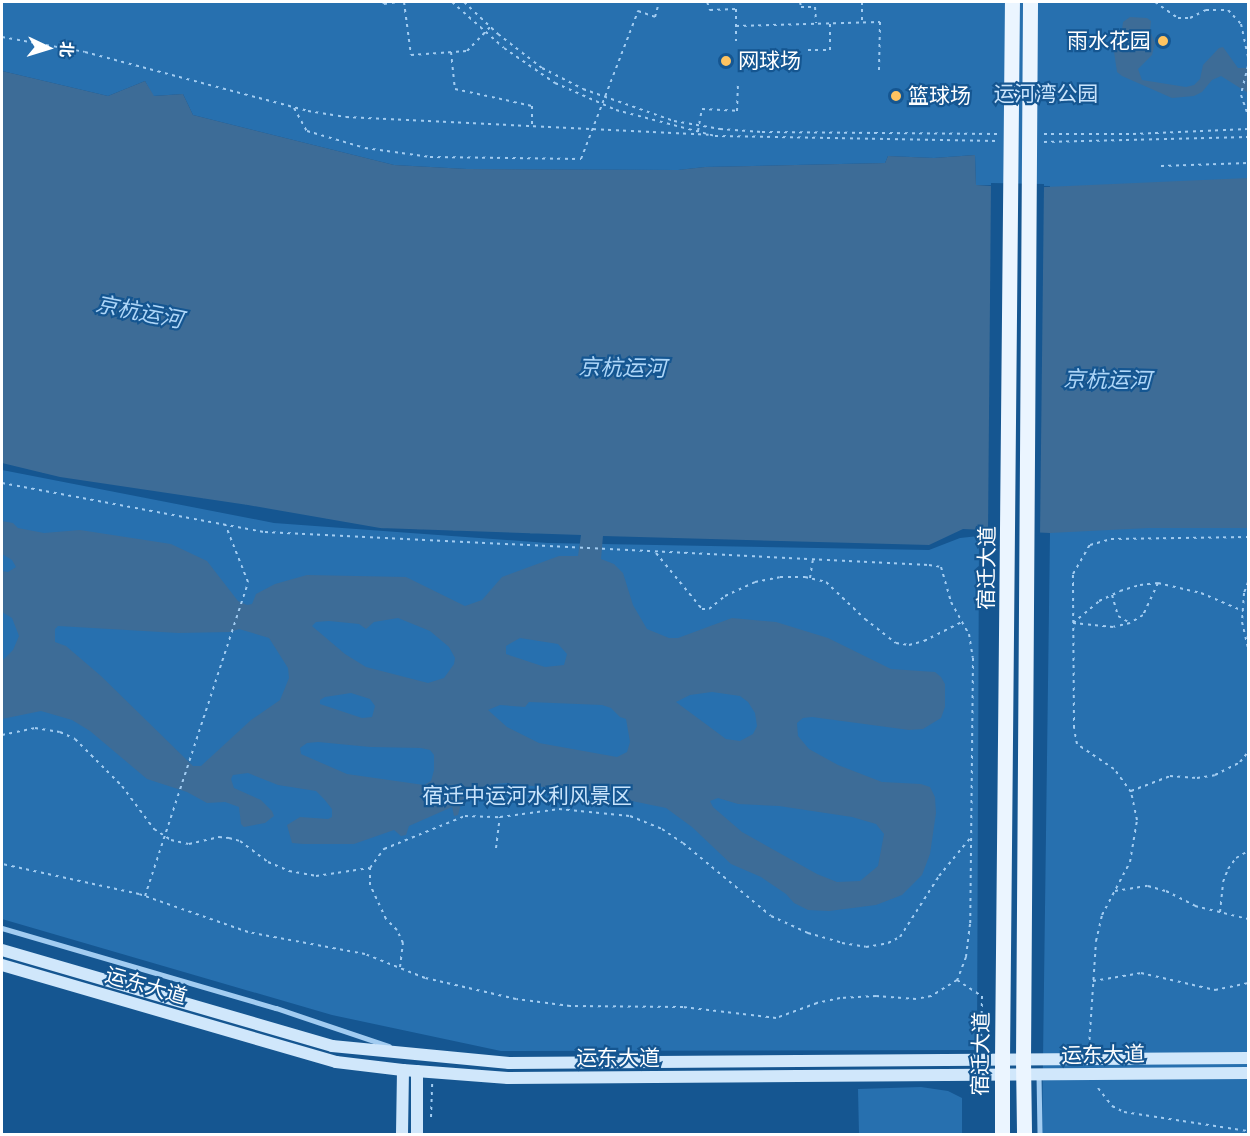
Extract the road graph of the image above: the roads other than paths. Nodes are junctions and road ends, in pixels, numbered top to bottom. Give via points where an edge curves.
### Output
1 (1012, 2) edge
2 (1030, 2) edge
3 (2, 928) edge
4 (2, 950) edge
5 (2, 965) edge
6 (408, 1053) junction
7 (1248, 1058) edge
8 (1002, 1066) junction
9 (403, 1070) junction
10 (1029, 1070) junction
11 (417, 1071) junction
12 (1248, 1073) edge
13 (402, 1134) edge
14 (417, 1134) edge
15 (1002, 1134) edge
16 (1024, 1134) edge
17 (1040, 1134) edge

1 - 8 main road, 宿迁大道, bridge
2 - 10 main road, 宿迁大道, bridge
3 - 6 lane via 276,1008
4 - 6 main road, 运东大道 via 332,1046
5 - 9 main road, 运东大道 via 336,1062
6 - 8 main road, 运东大道 via 509,1064 980,1059
7 - 10 main road, 运东大道 via 1088,1059
8 - 10 main road, 运东大道
8 - 11 main road, 运东大道 via 508,1078
8 - 15 main road, 宿迁大道
9 - 11 main road, 运东大道
9 - 13 main road
10 - 12 main road, 运东大道 via 1087,1075
10 - 16 main road, 宿迁大道
10 - 17 lane
11 - 14 main road

